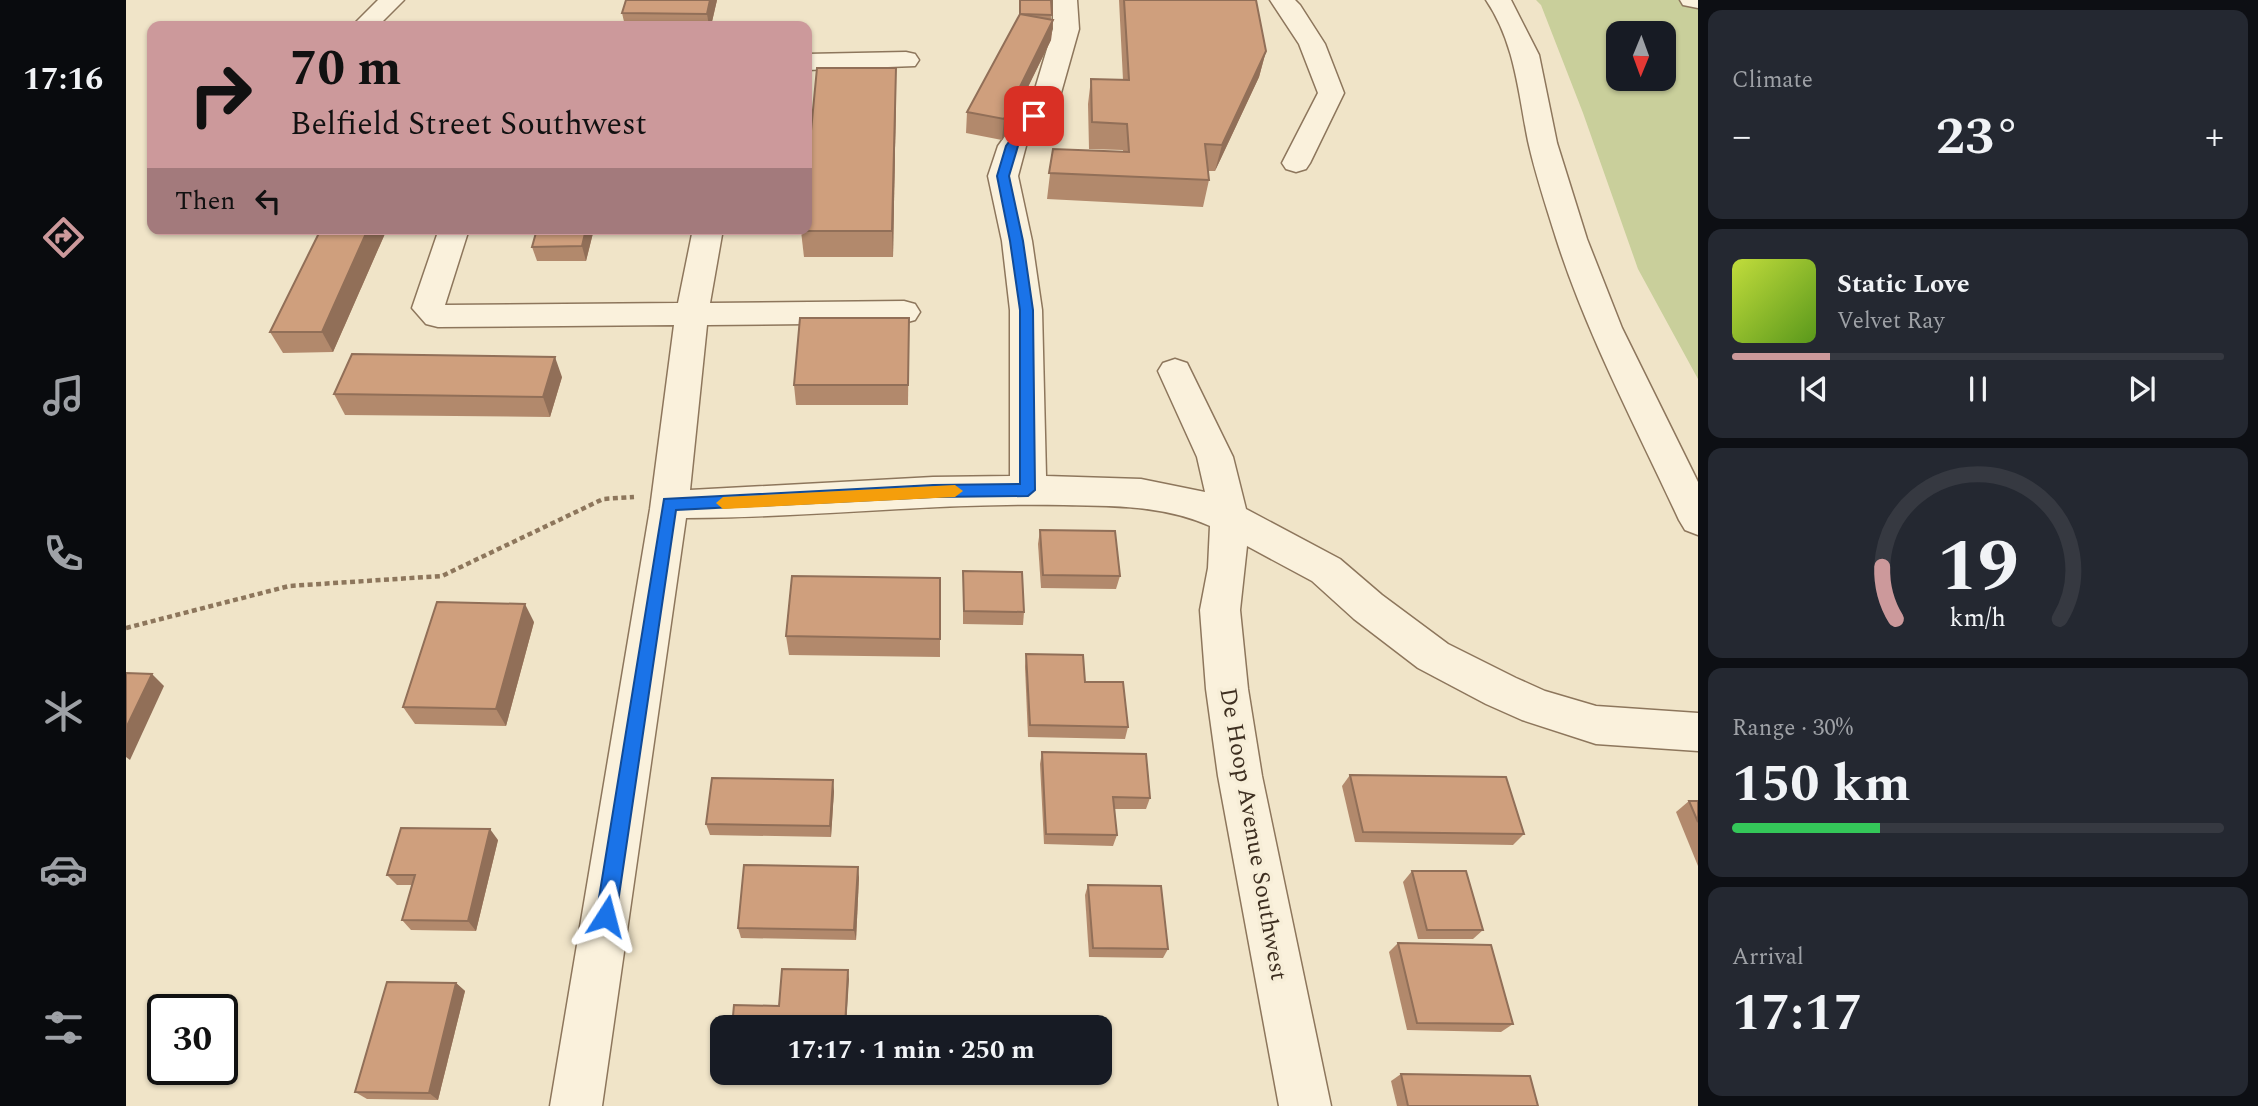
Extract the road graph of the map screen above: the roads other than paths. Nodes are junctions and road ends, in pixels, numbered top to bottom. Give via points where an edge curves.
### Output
1 (392, 0) edge
2 (1065, 0) edge
3 (1282, 0) edge
4 (1498, 0) edge
5 (1692, 0) edge
6 (1698, 1) edge
7 (369, 21) edge
8 (906, 60) dead end
9 (812, 62) edge
10 (1296, 163) dead end
11 (452, 235) edge
12 (707, 235) edge
13 (904, 312) dead end
14 (692, 314) junction
15 (1175, 371) dead end
16 (1028, 490) junction
17 (656, 500) junction
18 (1229, 518) junction
19 (1698, 520) edge
20 (1698, 732) edge
21 (576, 1106) edge
22 (1305, 1106) edge

1 - 7 street
2 - 16 street via 1066,29 1045,100 1012,146 1003,176 1026,310
3 - 10 street via 1318,52 1331,93
4 - 19 street via 1526,55 1543,143 1606,328
5 - 6 street
8 - 9 street
11 - 14 street via 428,308 438,316
12 - 14 street
13 - 14 street
14 - 17 street
15 - 18 street, De Hoop Avenue Southwest via 1215,457
16 - 17 street via 718,504
16 - 18 street via 1141,493 1194,503
17 - 21 street
18 - 20 street via 1326,570 1433,656 1501,691 1596,724
18 - 22 street, De Hoop Avenue Southwest via 1220,610 1227,689

